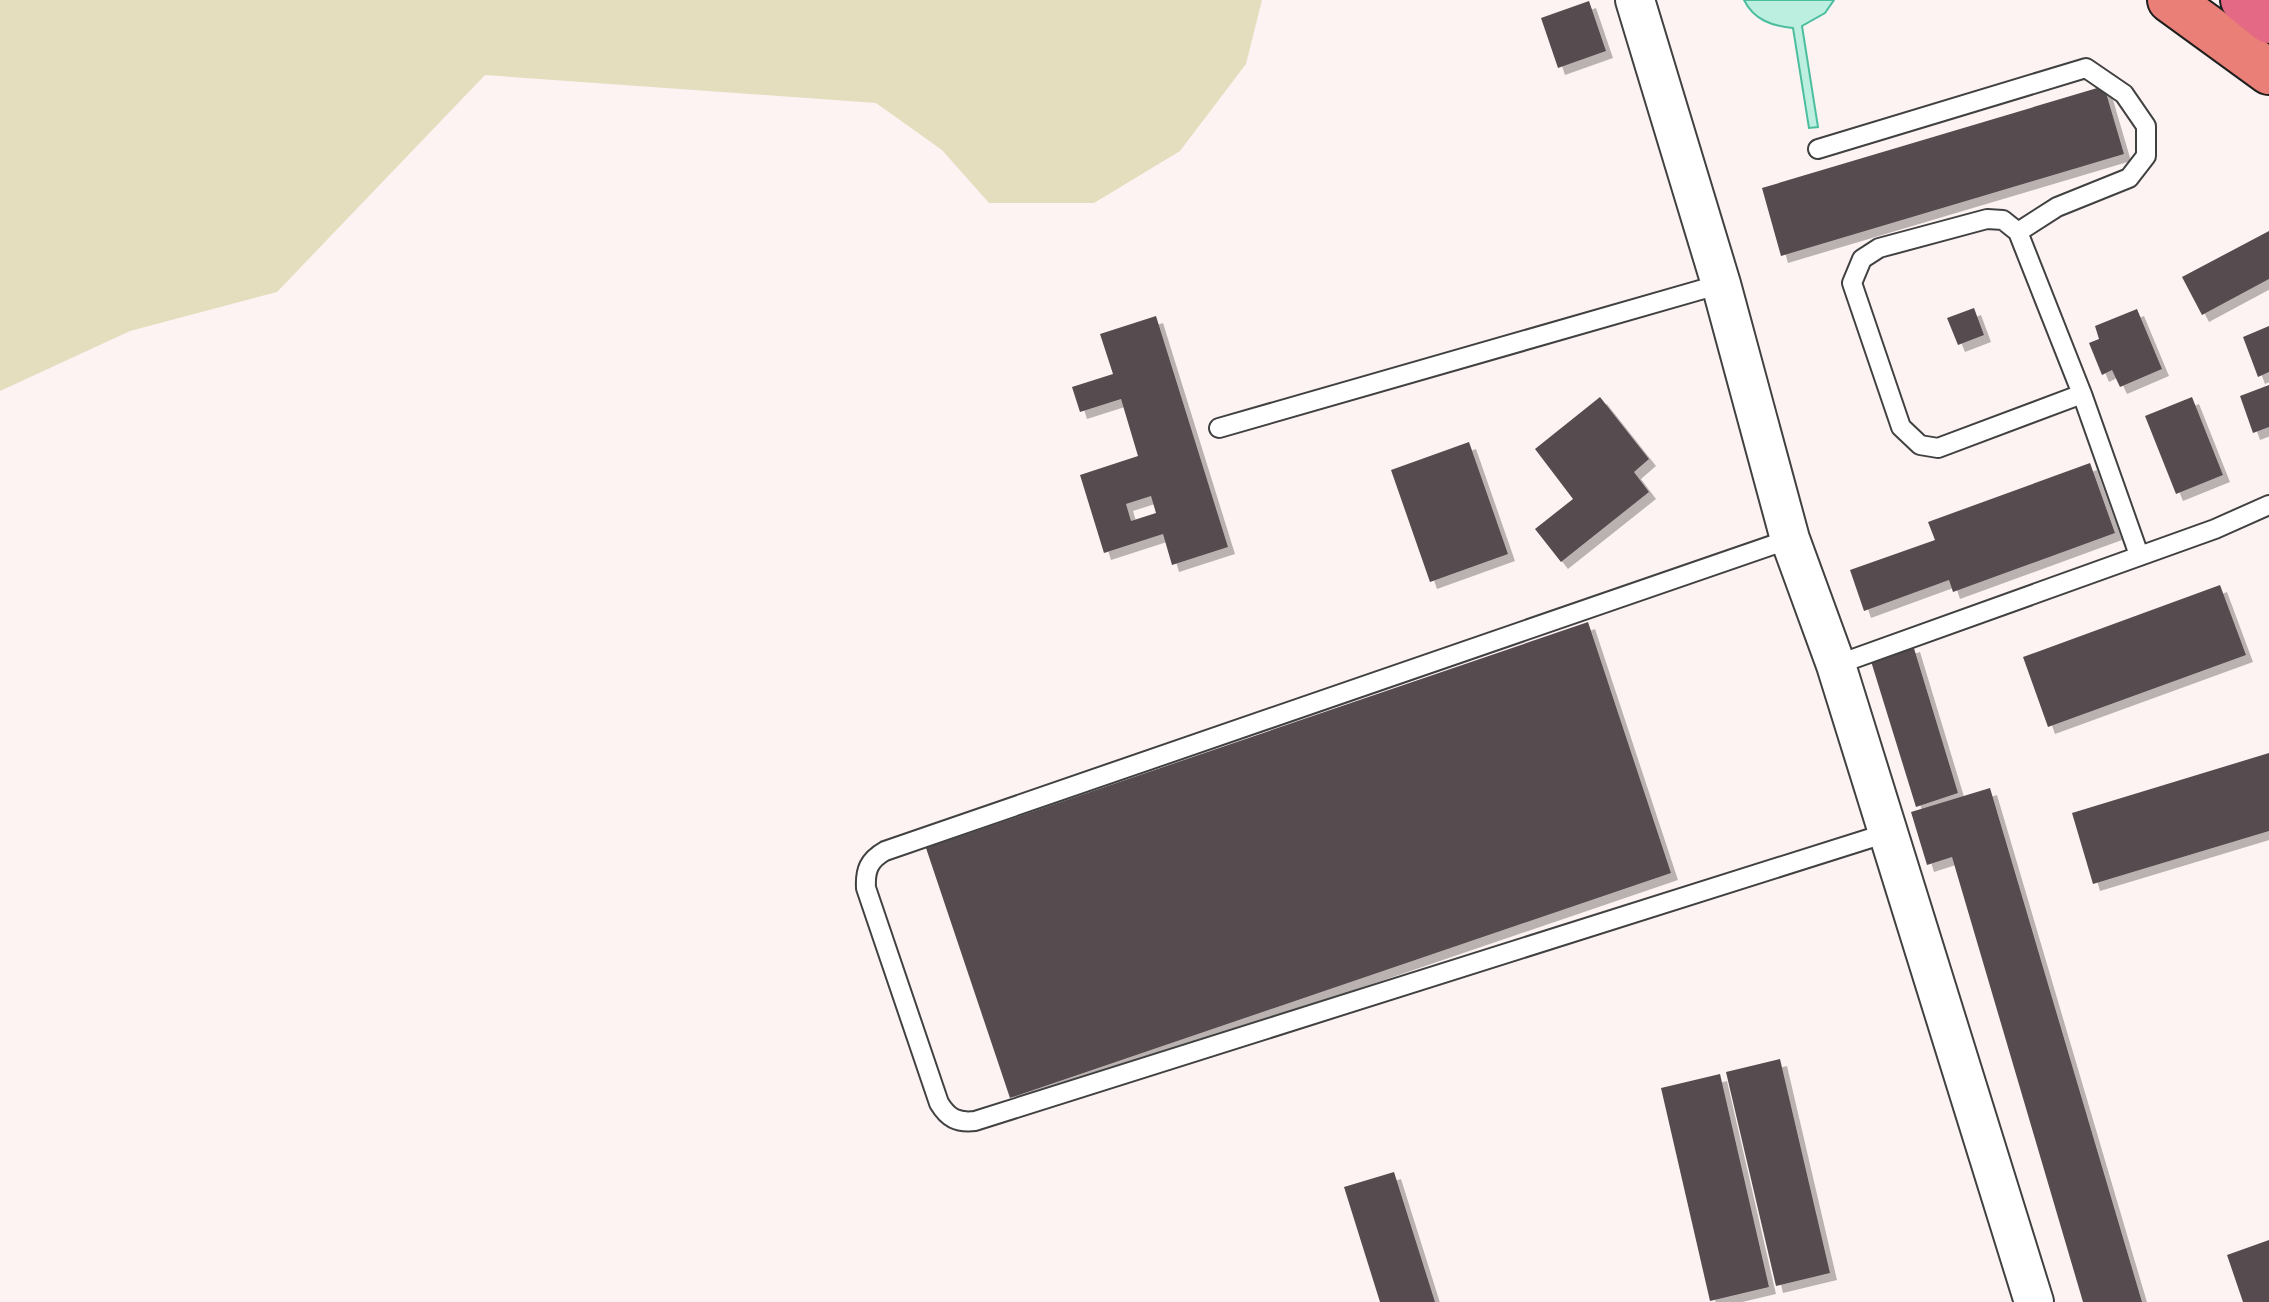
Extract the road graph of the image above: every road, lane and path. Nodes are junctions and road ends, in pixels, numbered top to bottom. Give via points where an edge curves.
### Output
1 (1635, 0) edge
2 (2170, 0) edge
3 (2243, 0) edge
4 (2269, 21) edge
5 (2269, 72) edge
6 (1818, 149) dead end
7 (2018, 232) junction
8 (1721, 284) junction
9 (2082, 394) junction
10 (1219, 428) dead end
11 (2269, 505) edge
12 (1790, 539) junction
13 (2139, 555) junction
14 (1836, 665) junction
15 (1887, 833) junction
16 (2034, 1302) edge

1 - 8 street
2 - 5 main road
3 - 4 highway
6 - 7 lane via 2086,68 2124,94 2146,126 2146,156 2129,178 2057,207
7 - 9 lane
7 - 9 lane via 2003,220 1987,219 1879,248 1862,259 1852,283 1901,427 1920,445 1938,448
8 - 10 lane
8 - 12 street
9 - 13 lane
11 - 13 lane
12 - 14 street
12 - 15 lane via 885,851 868,866 866,888 939,1103 953,1119 964,1122
13 - 14 lane
14 - 15 street
15 - 16 street

